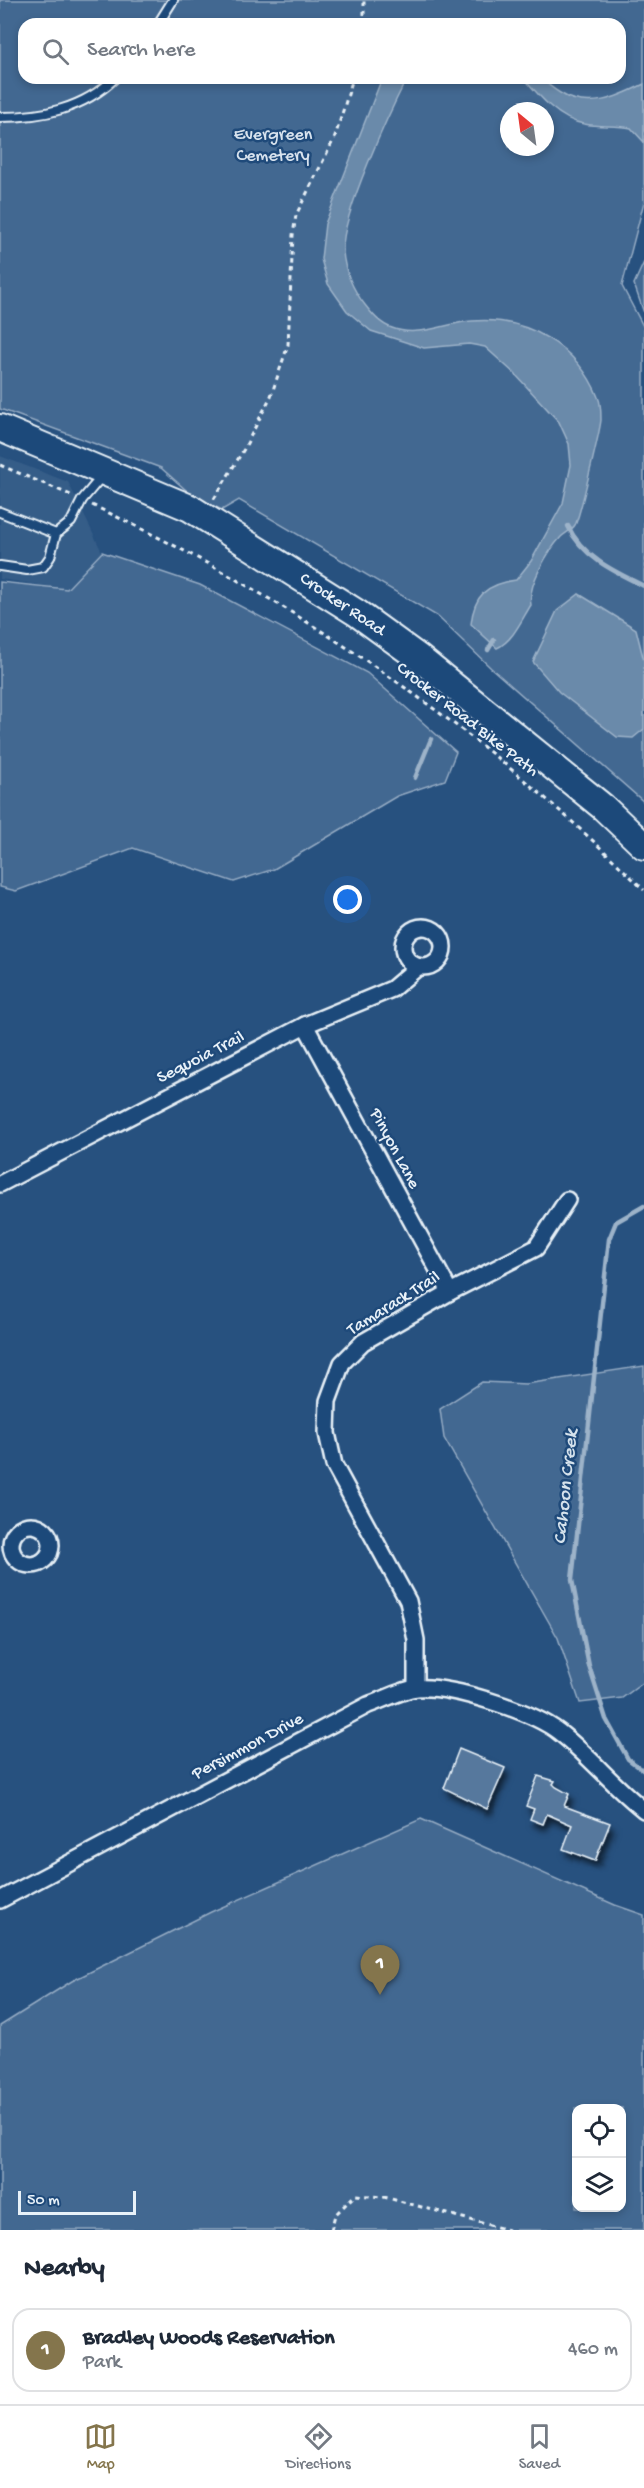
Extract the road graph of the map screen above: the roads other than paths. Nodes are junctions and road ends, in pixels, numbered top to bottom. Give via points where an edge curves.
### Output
1 (173, 0) edge
2 (162, 18) edge
3 (109, 84) edge
4 (0, 117) edge
5 (0, 428) edge
6 (105, 473) junction
7 (0, 512) edge
8 (56, 534) junction
9 (0, 566) edge
10 (644, 846) edge
11 (418, 967) dead end
12 (305, 1025) junction
13 (0, 1184) edge
14 (567, 1200) dead end
15 (450, 1292) junction
16 (416, 1688) junction
17 (644, 1810) edge
18 (0, 1900) edge

1 - 2 lane
3 - 4 lane via 99,94 65,110 32,117
5 - 6 main road, Crocker Road
6 - 8 lane via 82,500 71,522
6 - 10 main road, Crocker Road via 190,508 357,613 419,658 603,807
7 - 8 lane
8 - 9 lane via 43,567 27,570
11 - 12 street, Sequoia Trail via 392,989
12 - 13 street, Sequoia Trail
12 - 15 street, Pinyon Lane
14 - 15 street, Tamarack Trail via 536,1248
15 - 16 street, Tamarack Trail via 363,1342 342,1363 328,1401 327,1433 334,1465 408,1601 416,1640
16 - 17 street, Persimmon Drive via 463,1694 526,1714 558,1731
16 - 18 street, Persimmon Drive via 368,1705

